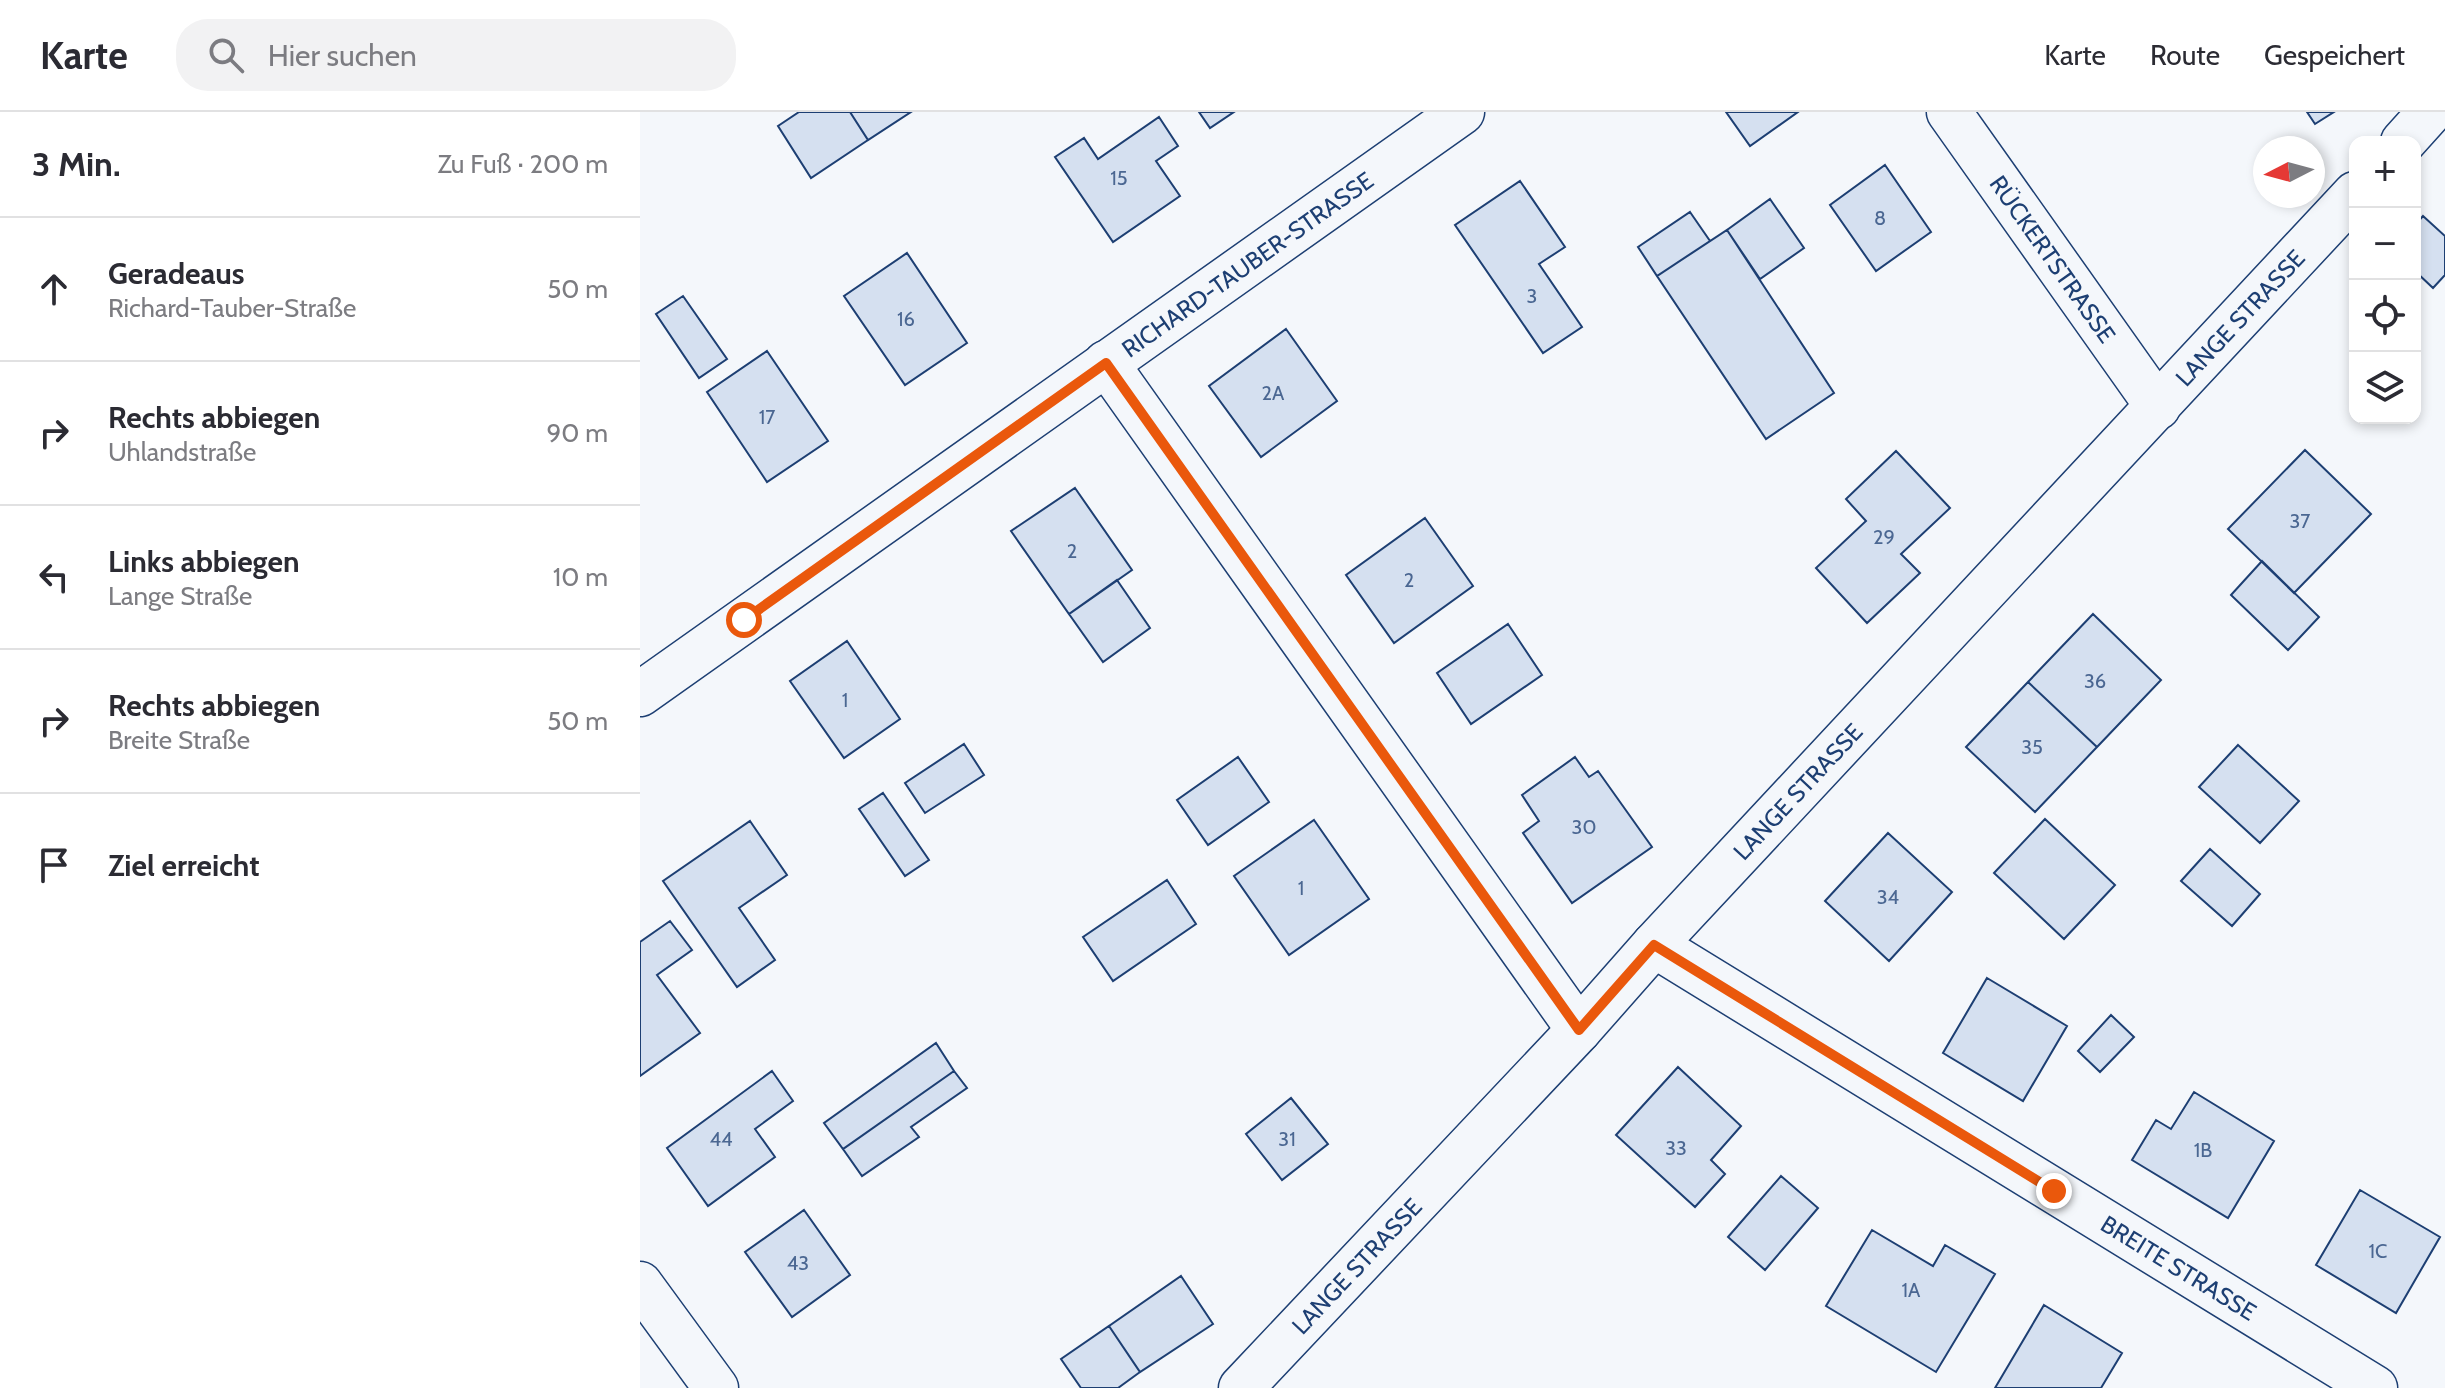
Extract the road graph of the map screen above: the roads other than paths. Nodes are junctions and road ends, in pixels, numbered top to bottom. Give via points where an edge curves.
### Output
1 (1462, 112) edge
2 (1949, 112) edge
3 (2430, 112) edge
4 (2408, 136) edge
5 (2349, 200) edge
6 (1106, 363) junction
7 (2158, 407) junction
8 (640, 694) edge
9 (1654, 945) junction
10 (1579, 1030) junction
11 (640, 1284) edge
12 (716, 1388) edge
13 (1241, 1388) edge
14 (2375, 1388) edge

1 - 6 street, RICHARD-TAUBER-STRASSE
2 - 7 street, RÜCKERTSTRASSE
3 - 4 street
5 - 7 street, LANGE STRASSE
6 - 8 street, RICHARD-TAUBER-STRASSE
6 - 10 street
7 - 9 street, LANGE STRASSE
9 - 10 street, LANGE STRASSE
9 - 14 street, BREITE STRASSE
10 - 13 street, LANGE STRASSE
11 - 12 street

